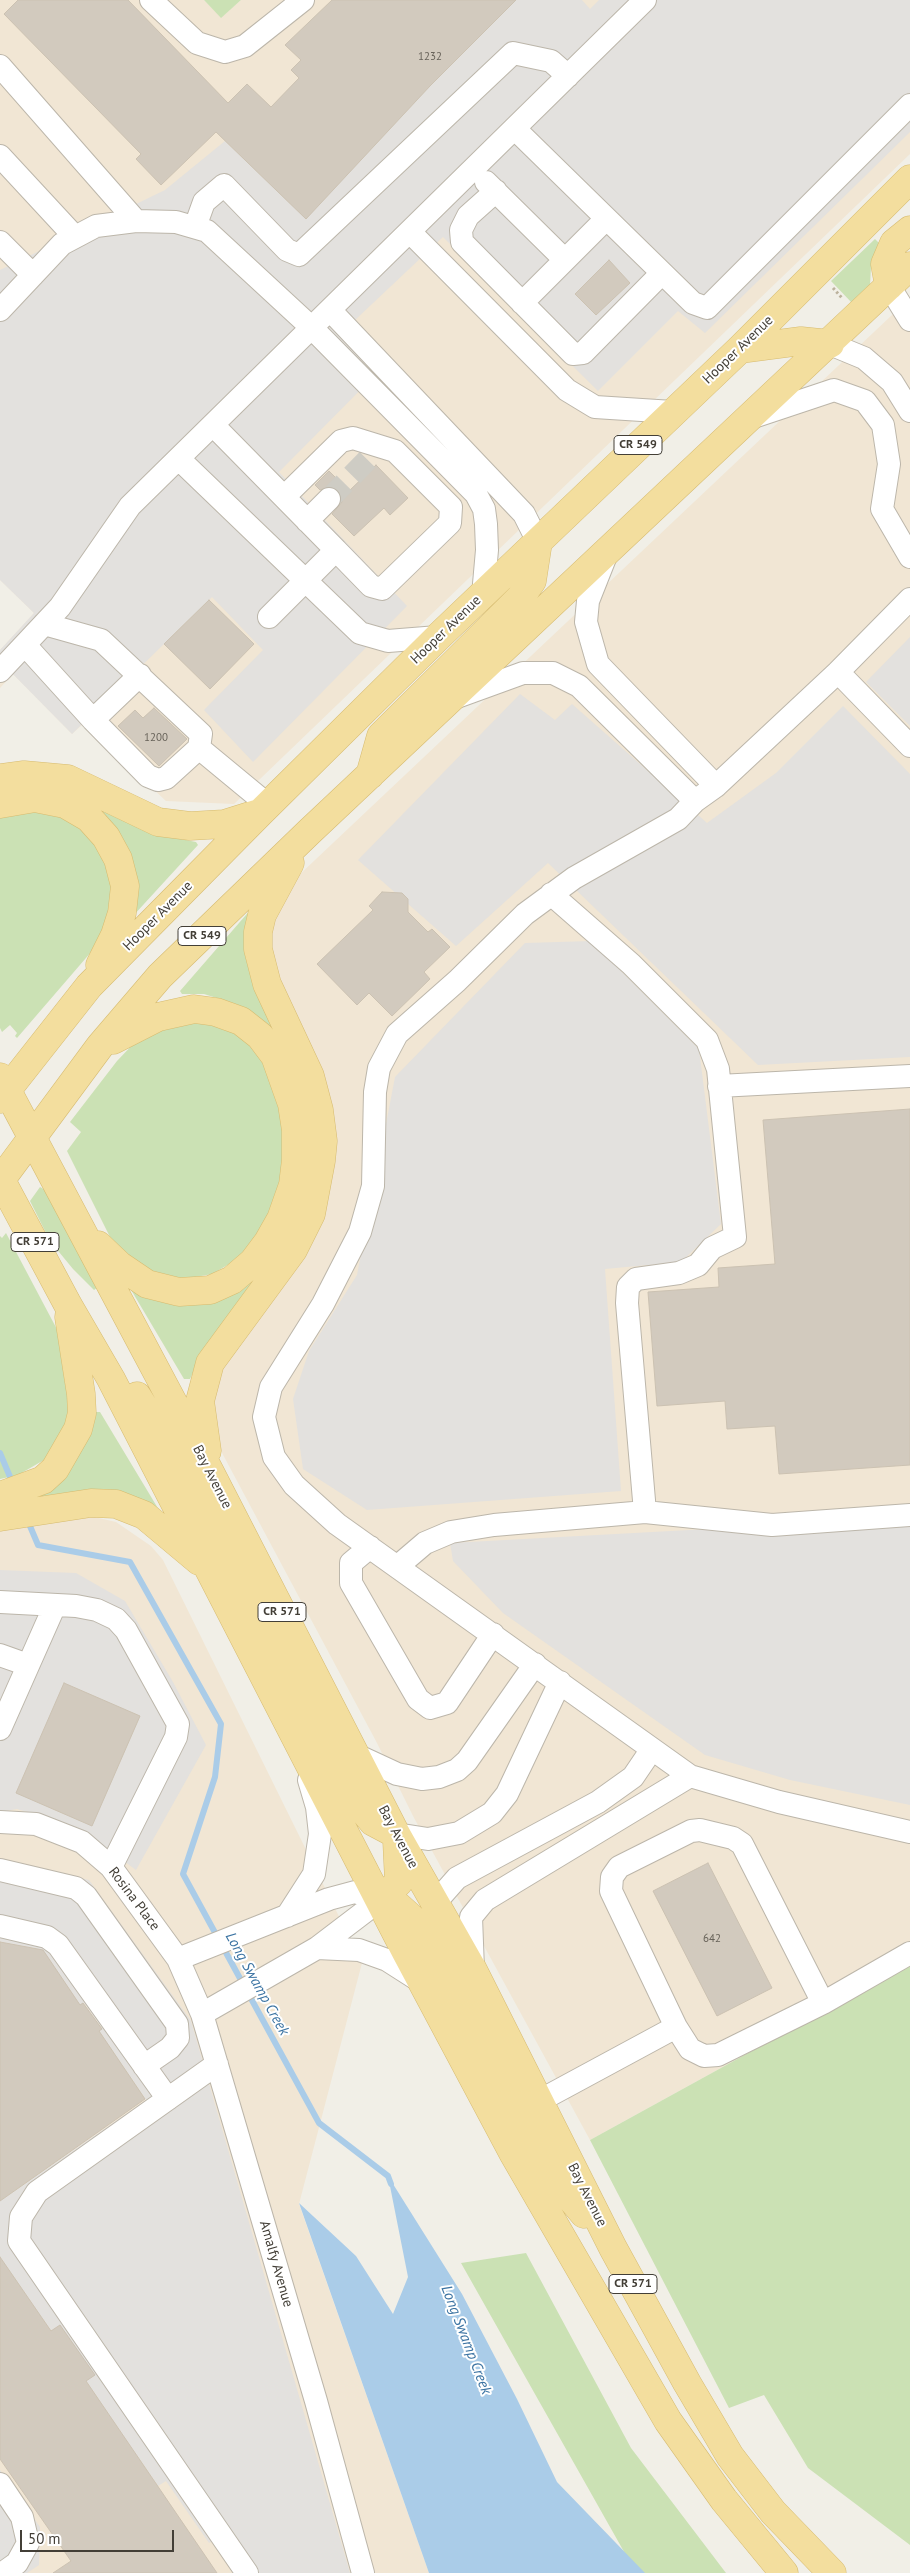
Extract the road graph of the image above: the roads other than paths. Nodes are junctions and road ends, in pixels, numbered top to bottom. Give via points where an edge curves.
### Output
1 (151, 0) edge
2 (303, 0) edge
3 (645, 0) edge
4 (0, 66) edge
5 (568, 76) junction
6 (910, 105) edge
7 (515, 128) junction
8 (0, 156) edge
9 (473, 169) junction
10 (910, 179) edge
11 (496, 191) junction
12 (606, 219) junction
13 (136, 221) junction
14 (195, 227) junction
15 (910, 230) edge
16 (410, 232) junction
17 (75, 237) junction
18 (0, 242) edge
19 (565, 260) junction
20 (910, 266) edge
21 (662, 273) junction
22 (33, 275) junction
23 (889, 286) junction
24 (522, 303) junction
25 (0, 310) edge
26 (330, 310) junction
27 (910, 320) edge
28 (312, 328) junction
29 (830, 344) junction
30 (740, 349) junction
31 (910, 411) edge
32 (673, 412) junction
33 (748, 418) junction
34 (213, 425) junction
35 (179, 459) junction
36 (284, 498) junction
37 (329, 499) tunnel mouth
38 (307, 521) junction
39 (538, 542) junction
40 (336, 550) junction
41 (608, 552) junction
42 (910, 557) edge
43 (305, 580) junction
44 (483, 595) junction
45 (910, 599) edge
46 (270, 616) dead end
47 (44, 624) junction
48 (438, 637) junction
49 (25, 645) junction
50 (0, 671) edge
51 (838, 672) junction
52 (140, 675) junction
53 (451, 699) junction
54 (93, 720) junction
55 (910, 746) edge
56 (199, 748) junction
57 (370, 775) junction
58 (0, 778) edge
59 (716, 786) junction
60 (695, 801) junction
61 (0, 804) edge
62 (264, 809) junction
63 (309, 832) junction
64 (551, 894) junction
65 (89, 986) junction
66 (100, 1046) junction
67 (910, 1076) edge
68 (719, 1086) junction
69 (2, 1089) edge
70 (31, 1138) junction
71 (0, 1180) edge
72 (82, 1230) junction
73 (68, 1306) junction
74 (209, 1470) junction
75 (11, 1501) edge
76 (645, 1512) junction
77 (910, 1515) edge
78 (370, 1547) junction
79 (398, 1566) junction
80 (207, 1567) junction
81 (0, 1602) edge
82 (55, 1604) junction
83 (493, 1634) junction
84 (0, 1655) edge
85 (536, 1664) junction
86 (28, 1665) junction
87 (560, 1682) junction
88 (0, 1729) edge
89 (299, 1745) junction
90 (652, 1749) junction
91 (356, 1755) junction
92 (690, 1776) junction
93 (0, 1822) edge
94 (910, 1832) edge
95 (396, 1834) junction
96 (111, 1866) junction
97 (0, 1870) edge
98 (380, 1900) junction
99 (426, 1914) junction
100 (287, 1916) junction
101 (0, 1926) edge
102 (317, 1948) junction
103 (406, 1952) junction
104 (910, 1953) edge
105 (178, 1959) junction
106 (473, 1970) junction
107 (423, 1983) junction
108 (823, 2003) junction
109 (202, 2014) junction
110 (676, 2027) junction
111 (217, 2064) junction
112 (144, 2066) junction
113 (168, 2099) junction
114 (539, 2101) junction
115 (613, 2248) junction
116 (0, 2484) edge
117 (3, 2573) edge
118 (247, 2573) edge
119 (363, 2573) edge
120 (784, 2573) edge
121 (832, 2573) edge

1 - 2 lane via 197,43 225,52 245,46
3 - 5 lane
4 - 13 lane
5 - 7 lane
5 - 14 lane via 551,61 513,53 299,255 287,250 224,185 204,202
6 - 21 lane via 707,308 693,303
7 - 9 lane
7 - 12 lane
8 - 17 lane
9 - 11 lane
9 - 16 lane
10 - 30 main road, Hooper Avenue / CR 549
11 - 19 lane
11 - 24 lane via 468,216 461,230 462,242
12 - 19 lane
12 - 21 lane
13 - 14 lane via 176,222
13 - 17 lane via 96,226
14 - 28 lane via 207,231
15 - 23 main road via 894,243 885,264
16 - 26 lane
16 - 32 lane via 566,390 595,407
17 - 22 lane via 62,244
18 - 22 lane
19 - 24 lane
20 - 23 main road, CR 549
21 - 24 lane via 583,353 572,354
22 - 25 lane
23 - 27 lane
23 - 29 main road, CR 549
26 - 28 lane
26 - 39 lane via 524,514
28 - 34 lane
28 - 44 lane via 476,494 484,509 486,524
29 - 30 main road via 801,341
29 - 31 lane via 864,358 892,382
29 - 33 main road, CR 549
30 - 32 main road, Hooper Avenue / CR 549
32 - 39 main road, Hooper Avenue / CR 549
33 - 41 main road, CR 549
33 - 42 lane via 834,390 865,401 883,425 889,464 882,509
34 - 35 lane
34 - 36 lane
35 - 43 lane
35 - 47 lane via 130,506 60,607
36 - 38 lane
36 - 40 lane via 341,441 353,438 395,451 451,507 450,523 382,589 371,586
37 - 38 lane
38 - 40 lane
39 - 44 main road, Hooper Avenue / CR 549
39 - 57 main road via 532,581 520,598 381,736
40 - 43 lane
41 - 53 main road, CR 549
41 - 59 lane via 588,601 586,622 598,664
43 - 46 lane
43 - 48 lane via 360,633 388,641
44 - 48 main road, Hooper Avenue / CR 549
45 - 51 lane
47 - 49 lane
47 - 52 lane via 101,640
48 - 62 main road, Hooper Avenue / CR 549
49 - 50 lane
49 - 54 lane
51 - 55 lane
51 - 59 lane
52 - 54 lane
52 - 56 lane via 201,734
53 - 57 main road, CR 549
53 - 60 lane via 523,673 553,673 579,686
54 - 56 lane via 148,776 158,780 166,778
56 - 62 lane
57 - 63 main road, CR 549
58 - 62 main road via 24,774 68,779 158,822 190,826 224,824
59 - 60 lane
60 - 64 lane via 678,819
61 - 65 main road via 35,798 65,804 89,818 106,836 118,859 125,886 122,913 115,935
62 - 65 main road, Hooper Avenue / CR 549
63 - 66 main road, CR 549 via 160,976
63 - 74 main road via 262,915 258,949 267,984 310,1076 319,1110 323,1141 321,1161 311,1214 293,1250 210,1362 200,1401
64 - 68 lane via 631,964 707,1040 718,1069
64 - 78 lane via 524,914 397,1034 379,1068 375,1092 373,1186 360,1232 323,1304 271,1387 264,1417 274,1458 294,1485
65 - 69 main road, Hooper Avenue / CR 549
66 - 70 main road, CR 549
66 - 72 main road via 158,1017 194,1009 216,1012 241,1021 260,1036 275,1056 292,1104 296,1160 293,1185 281,1220 268,1242 253,1262 232,1280 210,1290 179,1292 147,1284 119,1265
67 - 68 lane
68 - 76 lane via 735,1237 712,1248 698,1265 679,1273 636,1279 628,1287
69 - 70 main road, Bay Avenue / CR 571
70 - 71 main road, CR 549
70 - 72 main road, Bay Avenue / CR 571
71 - 73 main road, CR 571
72 - 74 main road, Bay Avenue / CR 571
73 - 75 main road via 81,1394 82,1413 78,1429 55,1469
73 - 80 main road, CR 571 via 111,1379
73 - 95 main road via 115,1362 168,1445 358,1804 373,1822
74 - 91 main road, Bay Avenue / CR 571
75 - 80 main road via 41,1511 91,1503 116,1504 144,1516
76 - 77 lane via 772,1525
76 - 79 lane via 494,1525 452,1532 425,1543
78 - 79 lane
78 - 83 lane via 351,1563 351,1583 418,1699 430,1708 447,1703
79 - 83 lane
80 - 89 main road, CR 571
81 - 82 lane
82 - 86 lane
82 - 96 lane via 97,1610 116,1620 126,1630 178,1724 176,1737
83 - 85 lane
84 - 86 lane
85 - 87 lane
85 - 91 lane via 467,1761 457,1770 422,1779 397,1774
86 - 88 lane
87 - 90 lane
87 - 95 lane via 507,1794 492,1814 459,1832 428,1839
89 - 98 main road, CR 571
89 - 100 lane via 320,1834 314,1874
90 - 92 lane
90 - 99 lane via 633,1777 598,1802 457,1878
91 - 95 main road, Bay Avenue / CR 571
92 - 94 lane via 778,1802
92 - 106 lane via 485,1900 471,1917
93 - 96 lane, Rosina Place via 36,1824 54,1829 82,1842
95 - 98 main road via 399,1882
95 - 99 main road, Bay Avenue / CR 571
96 - 105 lane, Rosina Place
97 - 112 lane via 76,1888 86,1896 176,2024 178,2038 170,2048
98 - 99 main road
98 - 100 lane via 355,1892
98 - 102 lane
98 - 103 main road, CR 571
99 - 103 main road
99 - 106 main road, Bay Avenue / CR 571
99 - 115 main road via 552,2176
100 - 105 lane
101 - 112 lane via 47,1936 58,1945
102 - 107 lane via 359,1950 387,1960
102 - 109 lane
103 - 107 main road, CR 571
104 - 108 lane
105 - 109 lane, Amalfy Avenue
106 - 114 main road, Bay Avenue / CR 571
107 - 120 main road, CR 571 via 513,2153 668,2421 724,2500
108 - 110 lane via 718,2055 704,2056 690,2048
108 - 110 lane via 742,1844 733,1838 691,1830 619,1867 612,1877 611,1891
109 - 111 lane, Amalfy Avenue
110 - 114 lane
111 - 113 lane
111 - 119 lane, Amalfy Avenue
112 - 113 lane
113 - 118 lane via 37,2192 21,2217 19,2241
114 - 115 main road, Bay Avenue / CR 571
115 - 121 main road, Bay Avenue / CR 571 via 730,2456 773,2512
116 - 117 lane via 22,2517 28,2543 16,2562

